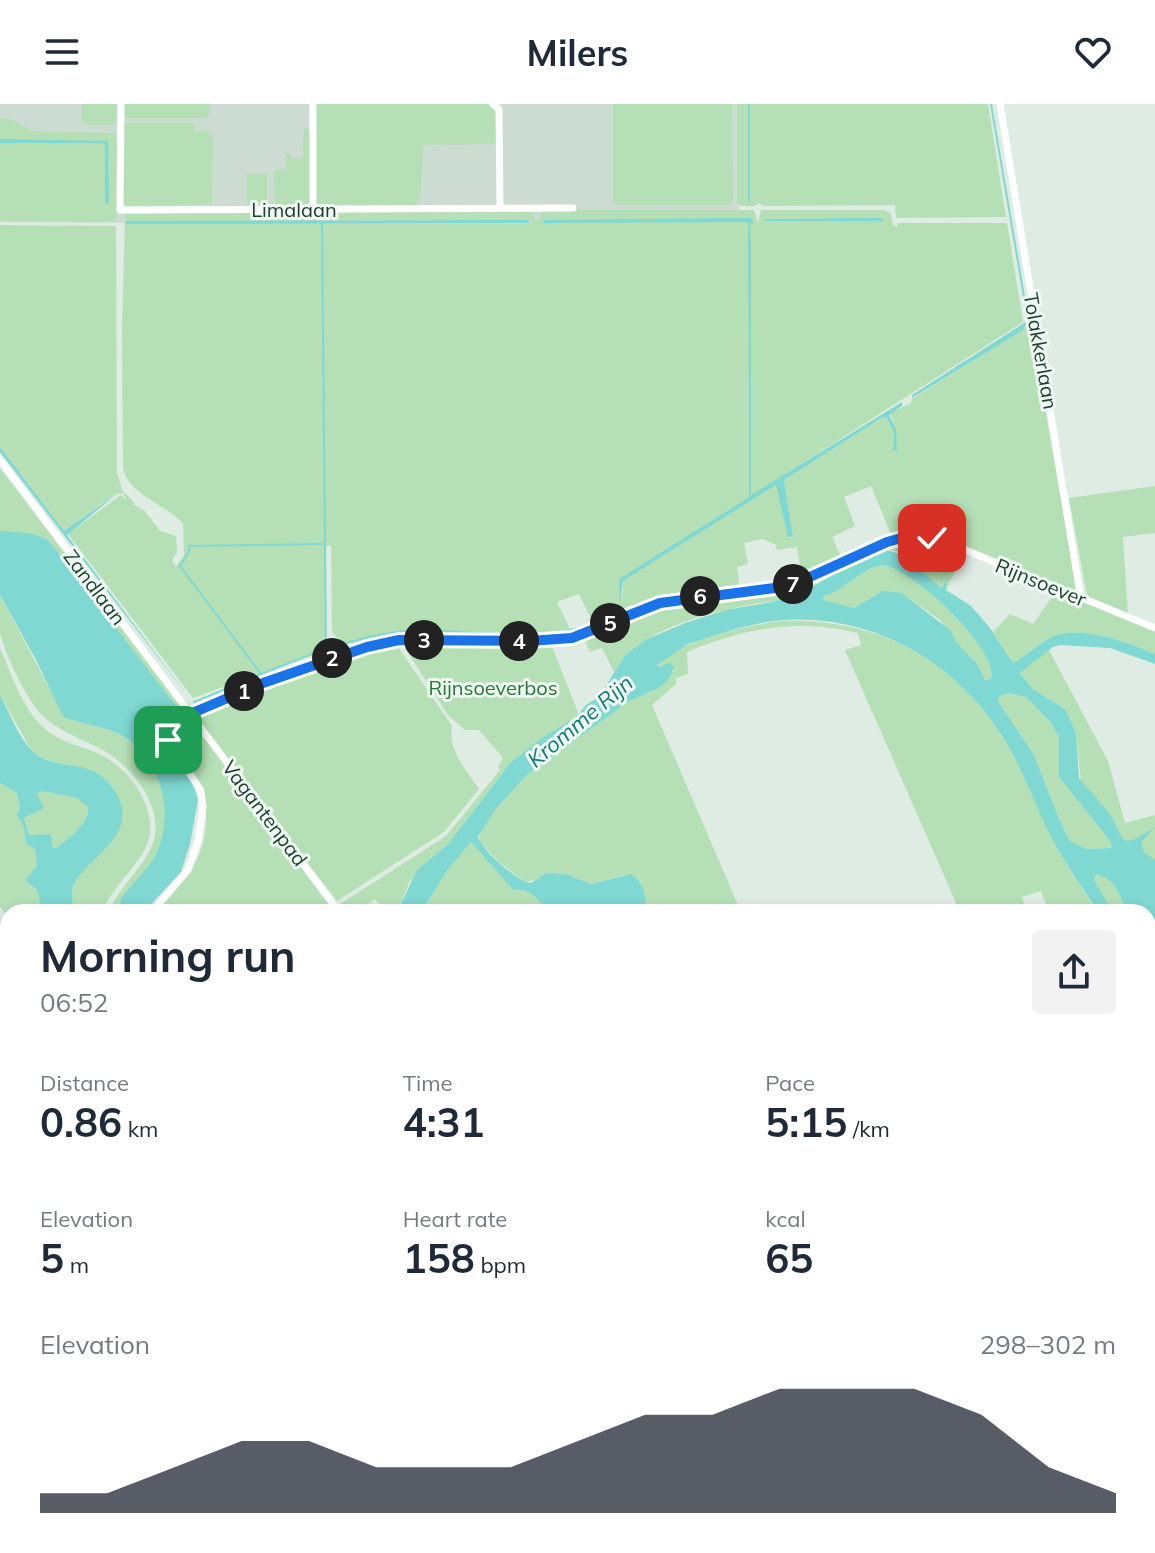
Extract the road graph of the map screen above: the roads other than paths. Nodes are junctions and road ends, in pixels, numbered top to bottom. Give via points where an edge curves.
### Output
1 (121, 104) edge
2 (313, 104) edge
3 (493, 104) edge
4 (1000, 104) edge
5 (500, 208) junction
6 (573, 208) dead end
7 (313, 209) junction
8 (0, 460) edge
9 (1081, 599) junction
10 (1155, 628) edge
11 (190, 714) junction
12 (159, 904) edge
13 (333, 904) edge

1 - 7 street, Limalaan via 120,210
2 - 7 street
3 - 5 street via 499,109
4 - 9 street, Tolakkerlaan
5 - 6 street, Limalaan
5 - 7 street, Limalaan
8 - 11 street, Zandlaan
9 - 10 street, Rijnsoever
9 - 11 street, Rijnsoever via 946,542 905,537 790,586 660,603 572,638 399,640 367,647
11 - 12 street via 168,740 201,791 198,841 188,870
11 - 13 street, Vagantenpad

